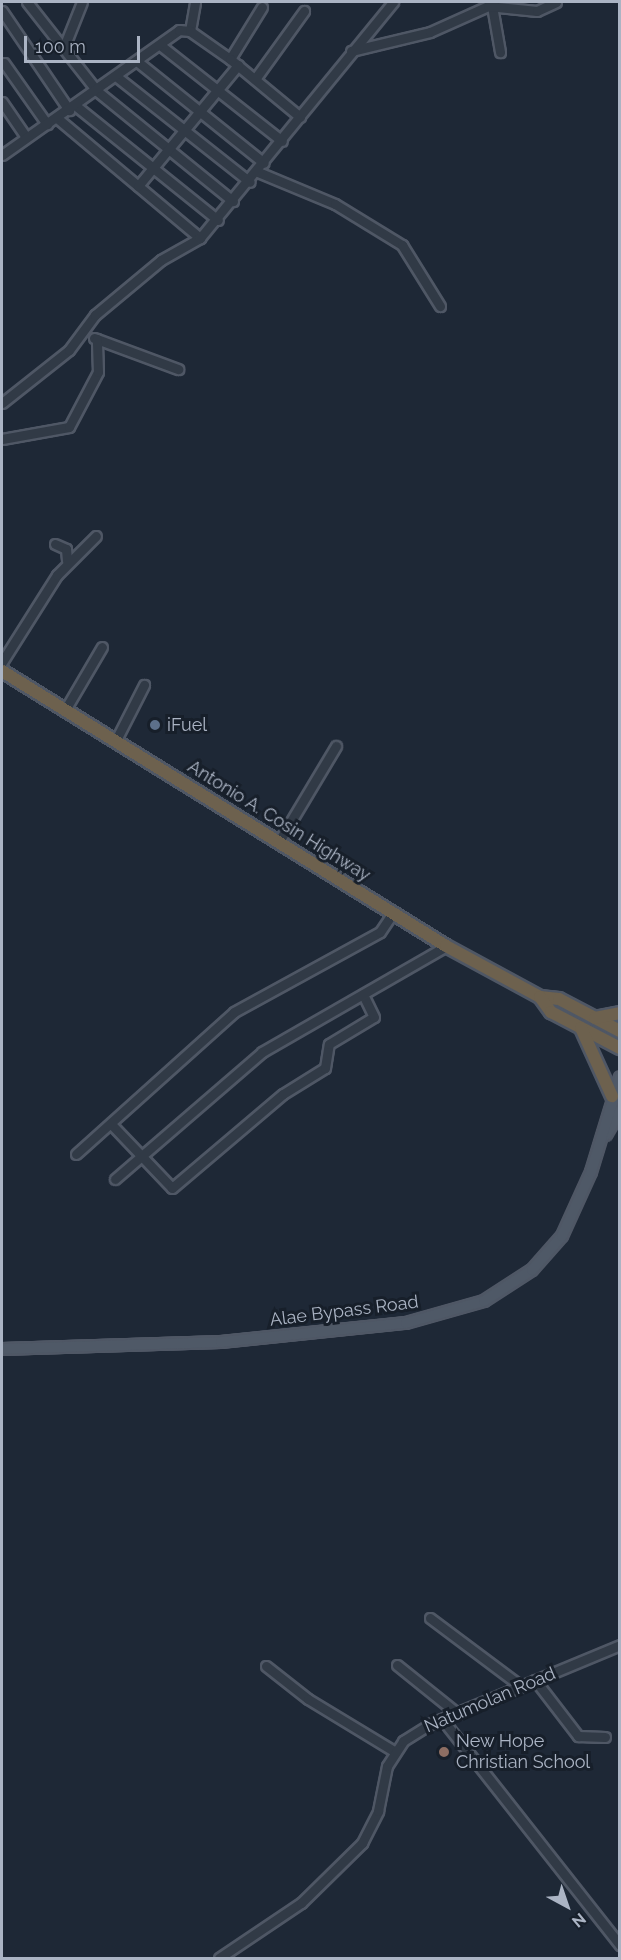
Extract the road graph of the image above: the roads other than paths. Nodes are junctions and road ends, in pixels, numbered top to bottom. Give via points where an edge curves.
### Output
1 (27, 2) edge
2 (82, 2) edge
3 (195, 2) edge
4 (393, 2) edge
5 (556, 2) edge
6 (492, 6) junction
7 (262, 7) dead end
8 (2, 11) edge
9 (304, 11) dead end
10 (190, 31) junction
11 (160, 45) junction
12 (64, 47) junction
13 (351, 51) junction
14 (500, 52) dead end
15 (230, 59) junction
16 (138, 62) junction
17 (4, 63) dead end
18 (238, 65) junction
19 (117, 77) junction
20 (255, 79) junction
21 (97, 91) junction
22 (216, 92) junction
23 (2, 102) edge
24 (73, 108) junction
25 (201, 112) junction
26 (300, 117) junction
27 (57, 118) junction
28 (46, 124) junction
29 (185, 130) junction
30 (26, 137) junction
31 (282, 141) junction
32 (170, 149) junction
33 (2, 155) edge
34 (264, 163) junction
35 (154, 168) junction
36 (258, 172) junction
37 (250, 182) junction
38 (138, 186) junction
39 (233, 201) junction
40 (218, 220) junction
41 (200, 238) junction
42 (440, 306) dead end
43 (84, 334) junction
44 (97, 339) junction
45 (178, 369) dead end
46 (2, 402) edge
47 (2, 439) edge
48 (96, 536) dead end
49 (55, 544) dead end
50 (67, 561) junction
51 (102, 647) dead end
52 (2, 662) edge
53 (2, 671) edge
54 (144, 685) dead end
55 (65, 711) junction
56 (116, 740) junction
57 (336, 746) dead end
58 (278, 843) junction
59 (392, 914) junction
60 (446, 946) junction
61 (363, 994) junction
62 (540, 997) junction
63 (620, 1013) edge
64 (595, 1018) junction
65 (580, 1027) junction
66 (620, 1031) edge
67 (620, 1048) edge
68 (620, 1077) edge
69 (612, 1096) junction
70 (620, 1112) edge
71 (111, 1124) junction
72 (601, 1143) junction
73 (76, 1154) dead end
74 (141, 1157) junction
75 (115, 1179) dead end
76 (2, 1349) edge
77 (430, 1618) dead end
78 (620, 1645) edge
79 (266, 1665) dead end
80 (397, 1665) dead end
81 (535, 1680) junction
82 (520, 1686) junction
83 (458, 1714) junction
84 (442, 1719) junction
85 (605, 1737) dead end
86 (394, 1751) junction
87 (620, 1945) edge
88 (219, 1959) edge

1 - 12 street
2 - 12 street
3 - 10 street
4 - 13 street
5 - 6 street via 537,11
6 - 13 street via 430,32
6 - 14 street
7 - 15 street
8 - 24 street
9 - 20 street
10 - 11 street via 174,32
10 - 15 street
11 - 16 street
11 - 22 street
12 - 21 street
13 - 26 street
15 - 18 street
16 - 19 street
16 - 25 street
17 - 28 street
18 - 20 street
18 - 22 street
19 - 21 street
19 - 29 street
20 - 26 street
21 - 24 street
21 - 32 street
22 - 25 street
22 - 31 street
23 - 30 street
24 - 27 street
24 - 35 street
25 - 29 street
25 - 34 street
26 - 31 street
27 - 28 street
27 - 38 street
28 - 30 street
29 - 32 street
29 - 37 street
30 - 33 street
31 - 34 street
32 - 35 street
32 - 39 street
34 - 36 street
35 - 38 street
35 - 40 street
36 - 37 street
36 - 42 street via 335,204 398,242
37 - 39 street
38 - 41 street
39 - 40 street
40 - 41 street
41 - 43 street via 161,260 95,315
43 - 44 street
43 - 46 street
44 - 45 street
44 - 47 street via 98,372 69,427
48 - 50 street
49 - 50 street via 66,549
50 - 52 street
51 - 55 street
53 - 55 highway, Antonio A. Cosin Highway
54 - 56 street
55 - 56 highway, Antonio A. Cosin Highway
56 - 58 highway, Antonio A. Cosin Highway
57 - 58 street
58 - 59 highway, Antonio A. Cosin Highway
59 - 60 highway, Antonio A. Cosin Highway
59 - 71 street via 381,932 234,1012
60 - 61 street
60 - 62 highway, Antonio A. Cosin Highway
61 - 74 street via 262,1052
61 - 74 street via 373,1019 329,1044 322,1071 283,1094 176,1186 166,1187
62 - 64 highway, Antonio A. Cosin Highway via 559,999
62 - 65 highway, Antonio A. Cosin Highway via 551,1012
63 - 64 highway
64 - 66 highway, Antonio A. Cosin Highway
65 - 67 highway, Antonio A. Cosin Highway
65 - 69 highway
68 - 69 main road, Alae Bypass Road
69 - 72 main road, Alae Bypass Road
70 - 72 main road, Alae Bypass Road
71 - 73 street
71 - 74 street
72 - 76 main road, Alae Bypass Road via 572,1218 552,1248 498,1294 467,1308 406,1323 213,1342
74 - 75 street
77 - 82 street
78 - 81 street, Natumolan Road
79 - 86 street via 308,1699
80 - 83 street
81 - 82 street, Natumolan Road
81 - 85 street via 578,1736
82 - 83 street, Natumolan Road
83 - 84 street, Natumolan Road
84 - 86 street, Natumolan Road
84 - 87 street
86 - 88 street via 362,1843 285,1916

